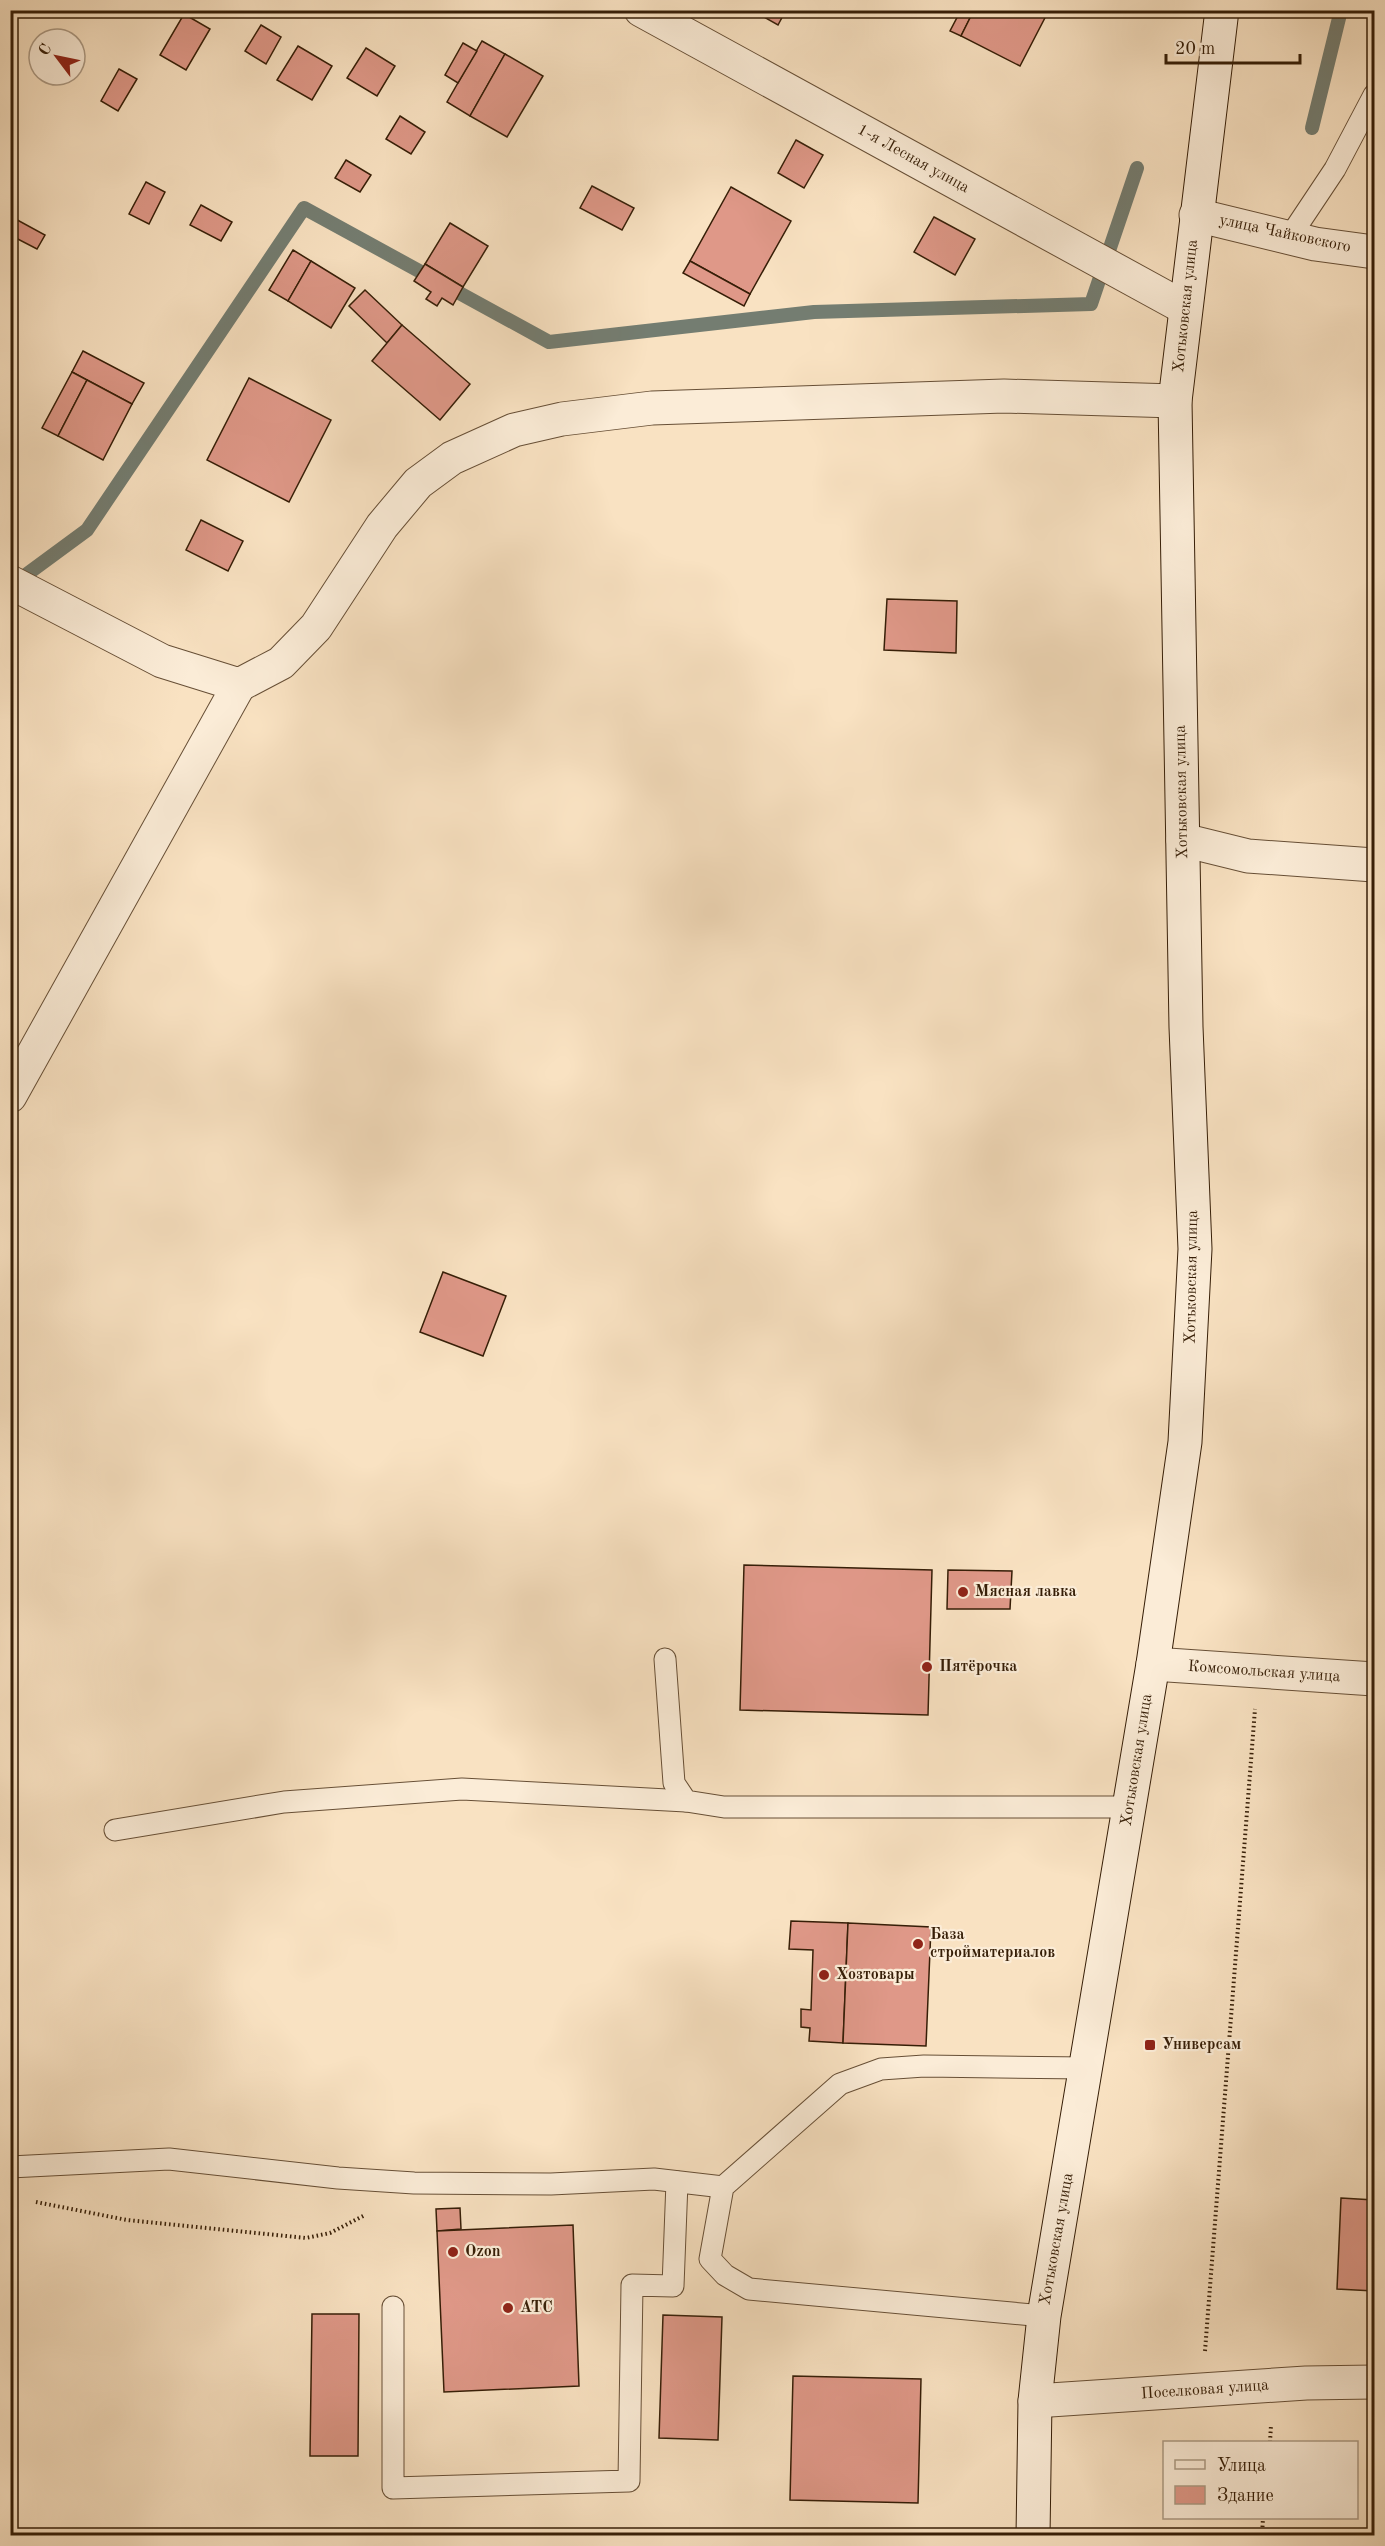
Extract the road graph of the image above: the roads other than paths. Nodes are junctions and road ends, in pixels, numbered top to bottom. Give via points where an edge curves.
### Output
1 (641, 10) edge
2 (1222, 10) edge
3 (1374, 95) edge
4 (1196, 215) junction
5 (1289, 238) junction
6 (1374, 252) edge
7 (1185, 308) junction
8 (1175, 400) junction
9 (10, 582) edge
10 (239, 686) junction
11 (1183, 840) junction
12 (1374, 866) edge
13 (10, 1095) edge
14 (665, 1659) dead end
15 (1153, 1664) junction
16 (1374, 1679) edge
17 (686, 1801) junction
18 (1129, 1808) junction
19 (115, 1830) dead end
20 (1087, 2068) junction
21 (10, 2167) edge
22 (677, 2182) junction
23 (723, 2187) junction
24 (393, 2307) dead end
25 (1044, 2316) junction
26 (1374, 2382) edge
27 (1035, 2401) junction
28 (1034, 2535) edge

1 - 7 street, 1-я Лесная улица
2 - 4 street, Хотьковская улица
3 - 5 lane via 1335,169
4 - 5 street, улица Чайковского
4 - 7 street, Хотьковская улица
5 - 6 street, улица Чайковского
7 - 8 street, Хотьковская улица
8 - 10 street via 1004,396 652,408 562,419 514,430 453,458 418,483 382,526 316,627 280,663
8 - 11 street, Хотьковская улица
9 - 10 street via 162,661
10 - 13 street
11 - 12 street via 1248,856
11 - 15 street, Хотьковская улица via 1195,1249 1185,1442
14 - 17 lane via 674,1783
15 - 16 street, Комсомольская улица
15 - 18 street, Хотьковская улица
17 - 18 lane via 724,1807
17 - 19 lane via 462,1789 284,1802
18 - 20 street, Хотьковская улица
20 - 23 lane via 880,2069 840,2084
20 - 25 street, Хотьковская улица
21 - 22 lane via 170,2159 414,2183 551,2184 654,2179
22 - 23 lane
22 - 24 lane via 673,2286 632,2285 629,2481 393,2488
23 - 25 lane via 710,2259 725,2275 749,2289
25 - 27 street, Хотьковская улица
26 - 27 street, Поселковая улица
27 - 28 street, Хотьковская улица

